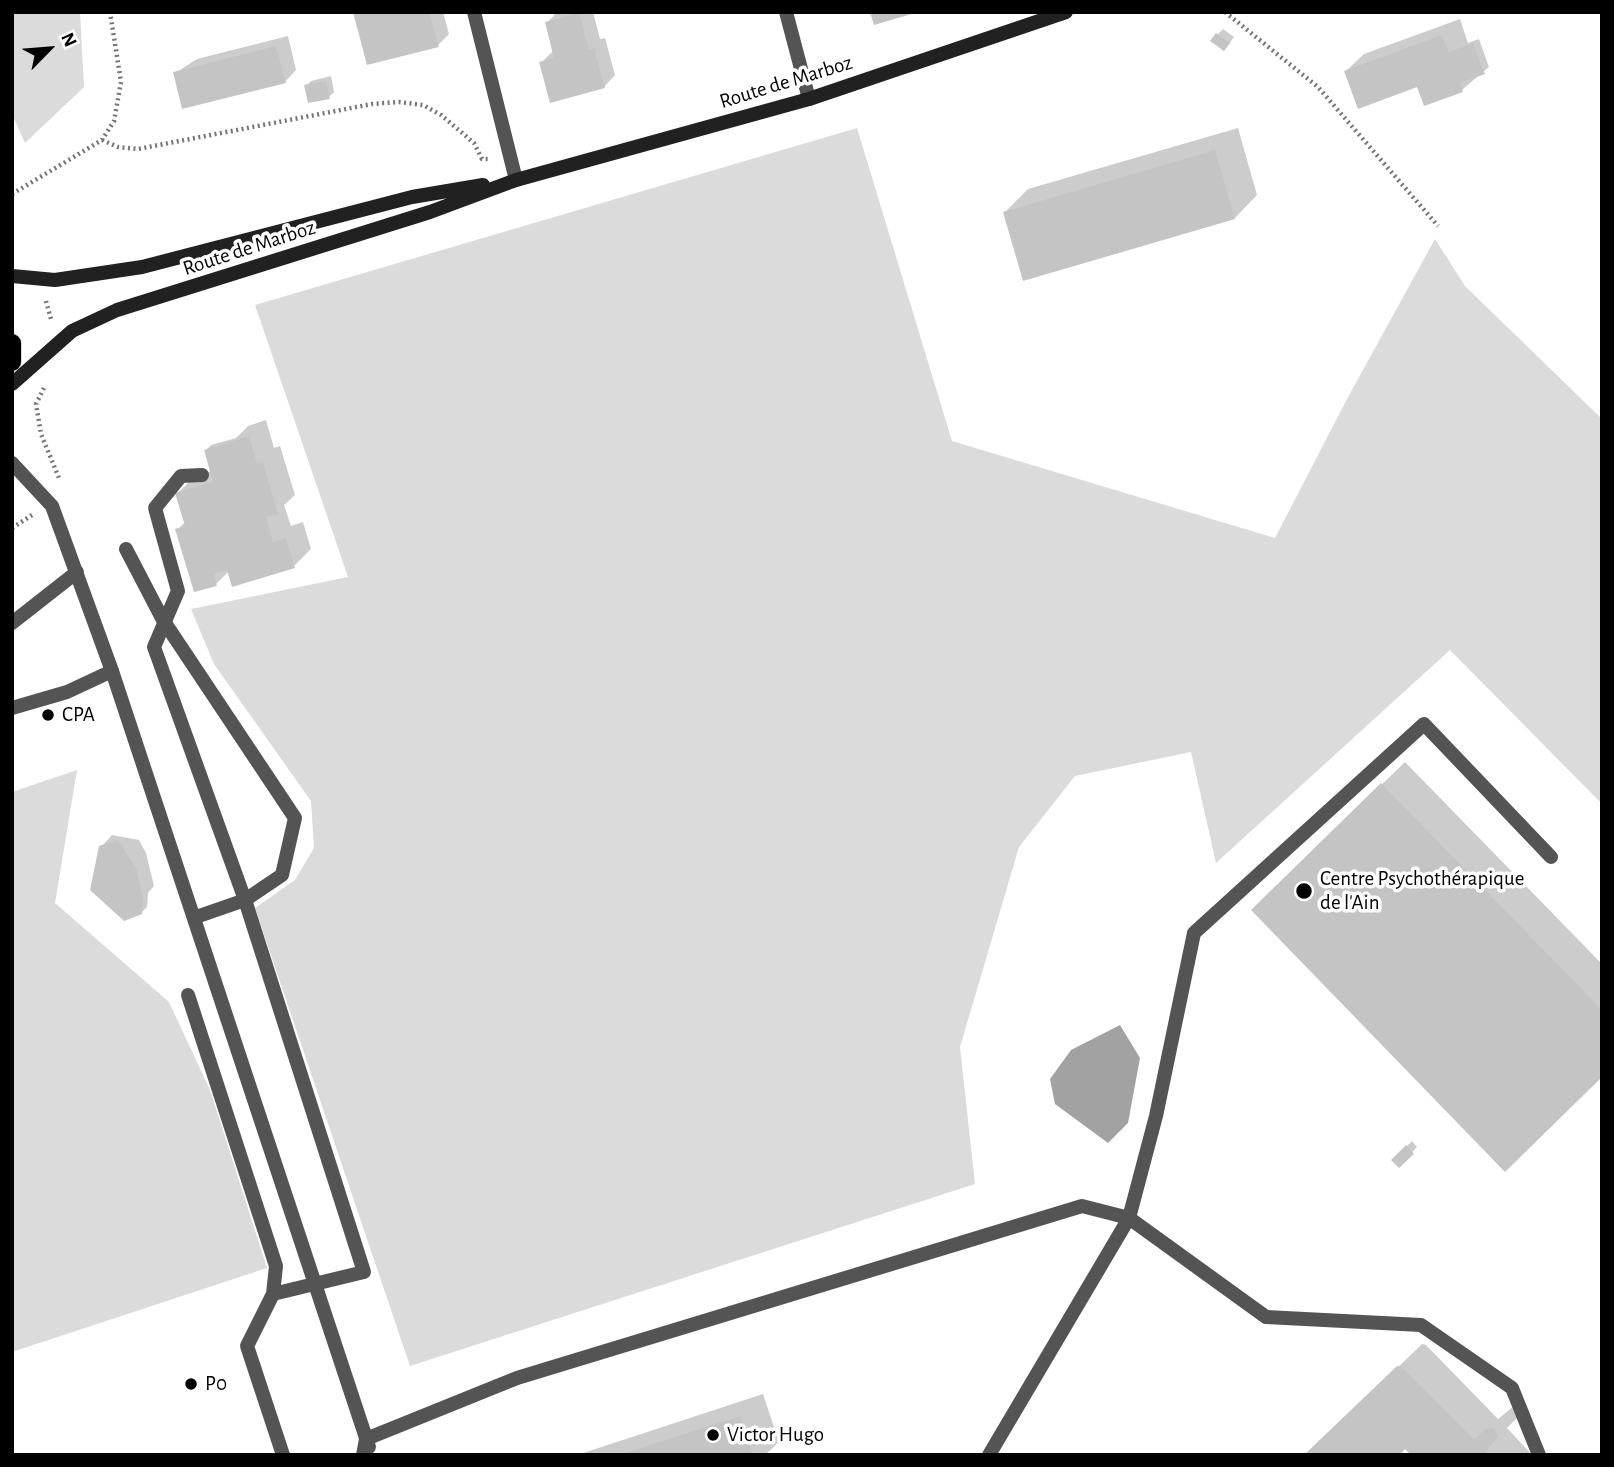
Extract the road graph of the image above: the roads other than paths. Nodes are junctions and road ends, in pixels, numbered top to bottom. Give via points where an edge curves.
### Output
1 (474, 12) edge
2 (786, 12) edge
3 (1066, 12) edge
4 (808, 99) junction
5 (516, 180) junction
6 (12, 276) edge
7 (12, 343) edge
8 (12, 362) edge
9 (12, 384) edge
10 (12, 463) edge
11 (202, 475) dead end
12 (126, 550) dead end
13 (77, 572) junction
14 (163, 620) junction
15 (12, 623) edge
16 (112, 671) junction
17 (12, 708) edge
18 (1551, 857) dead end
19 (245, 901) junction
20 (196, 917) junction
21 (188, 995) dead end
22 (1129, 1218) junction
23 (313, 1284) junction
24 (273, 1294) junction
25 (366, 1439) junction
26 (283, 1455) edge
27 (363, 1455) edge
28 (372, 1455) edge
29 (989, 1455) edge
30 (1539, 1455) edge

1 - 5 street
2 - 4 street
3 - 4 main road, Route de Marboz
4 - 5 main road, Route de Marboz
5 - 6 main road, Route de Marboz via 412,197 142,267 55,280
5 - 9 main road, Route de Marboz via 430,212 117,310 72,331
7 - 8 main road
10 - 13 street via 52,506
11 - 14 street via 181,476 155,509 178,591
12 - 14 street
13 - 15 street
13 - 16 street
14 - 19 street via 154,647
14 - 19 street via 295,818 282,875
16 - 17 street via 67,692
16 - 20 street
18 - 22 street via 1424,724 1194,933 1156,1116
19 - 20 street
19 - 23 street via 364,1272
20 - 23 street
21 - 24 street via 276,1266
22 - 25 street via 1082,1206 517,1378
22 - 29 street
22 - 30 street via 1266,1317 1421,1325 1513,1388
23 - 24 street
23 - 25 street
24 - 26 street via 247,1346
25 - 27 street
25 - 28 street

